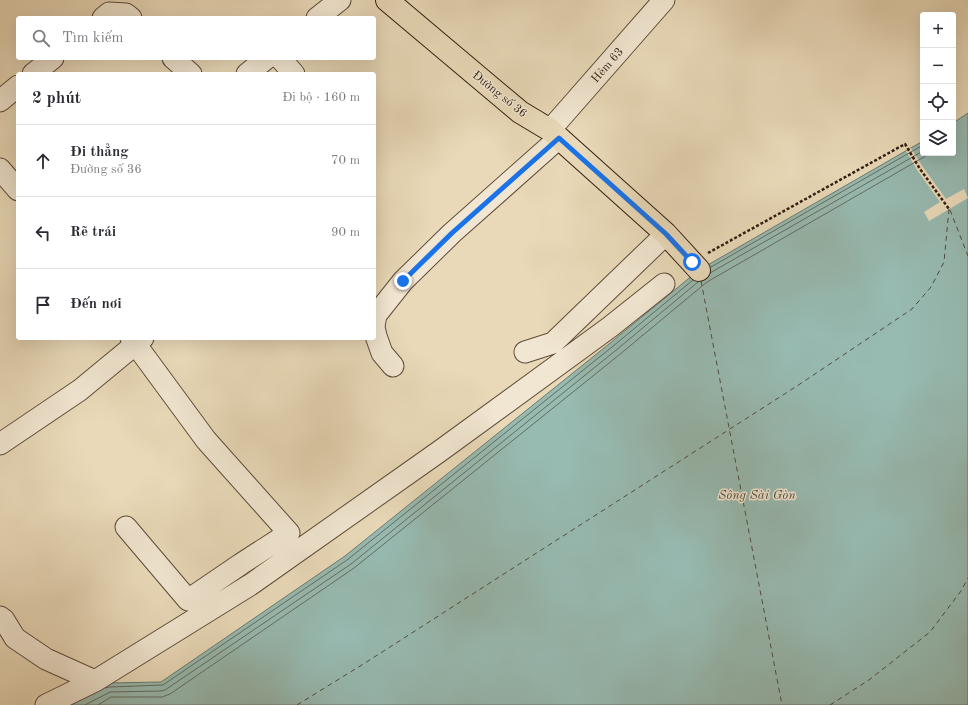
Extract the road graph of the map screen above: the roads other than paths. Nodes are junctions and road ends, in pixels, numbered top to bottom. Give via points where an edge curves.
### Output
1 (340, 0) edge
2 (387, 0) edge
3 (664, 0) edge
4 (105, 16) edge
5 (128, 16) edge
6 (320, 16) edge
7 (50, 60) edge
8 (176, 60) edge
9 (264, 60) edge
10 (282, 60) edge
11 (36, 72) edge
12 (189, 72) edge
13 (250, 72) edge
14 (292, 72) edge
15 (16, 88) edge
16 (0, 101) edge
17 (554, 134) junction
18 (0, 169) edge
19 (16, 188) edge
20 (666, 234) junction
21 (696, 266) road end
22 (664, 284) dead end
23 (376, 315) edge
24 (376, 336) edge
25 (137, 340) edge
26 (525, 352) dead end
27 (393, 366) dead end
28 (0, 444) edge
29 (126, 527) dead end
30 (0, 617) edge
31 (95, 681) junction
32 (46, 705) edge

1 - 6 street
2 - 17 main road, Đường số 36 via 520,112
3 - 17 street, Hẻm 63
4 - 5 street via 109,13
7 - 11 street
8 - 12 street
9 - 13 street
10 - 14 street
15 - 16 street
17 - 20 main road, Đường số 36
17 - 23 street, Hẻm 63 via 403,281
18 - 19 street
20 - 21 main road, Đường số 36
20 - 26 street via 553,343
22 - 31 street via 440,452 270,571
24 - 27 street via 382,353
25 - 28 street via 80,390
25 - 29 street via 206,440 289,533 188,600
30 - 31 street via 15,638 46,659
31 - 32 street

